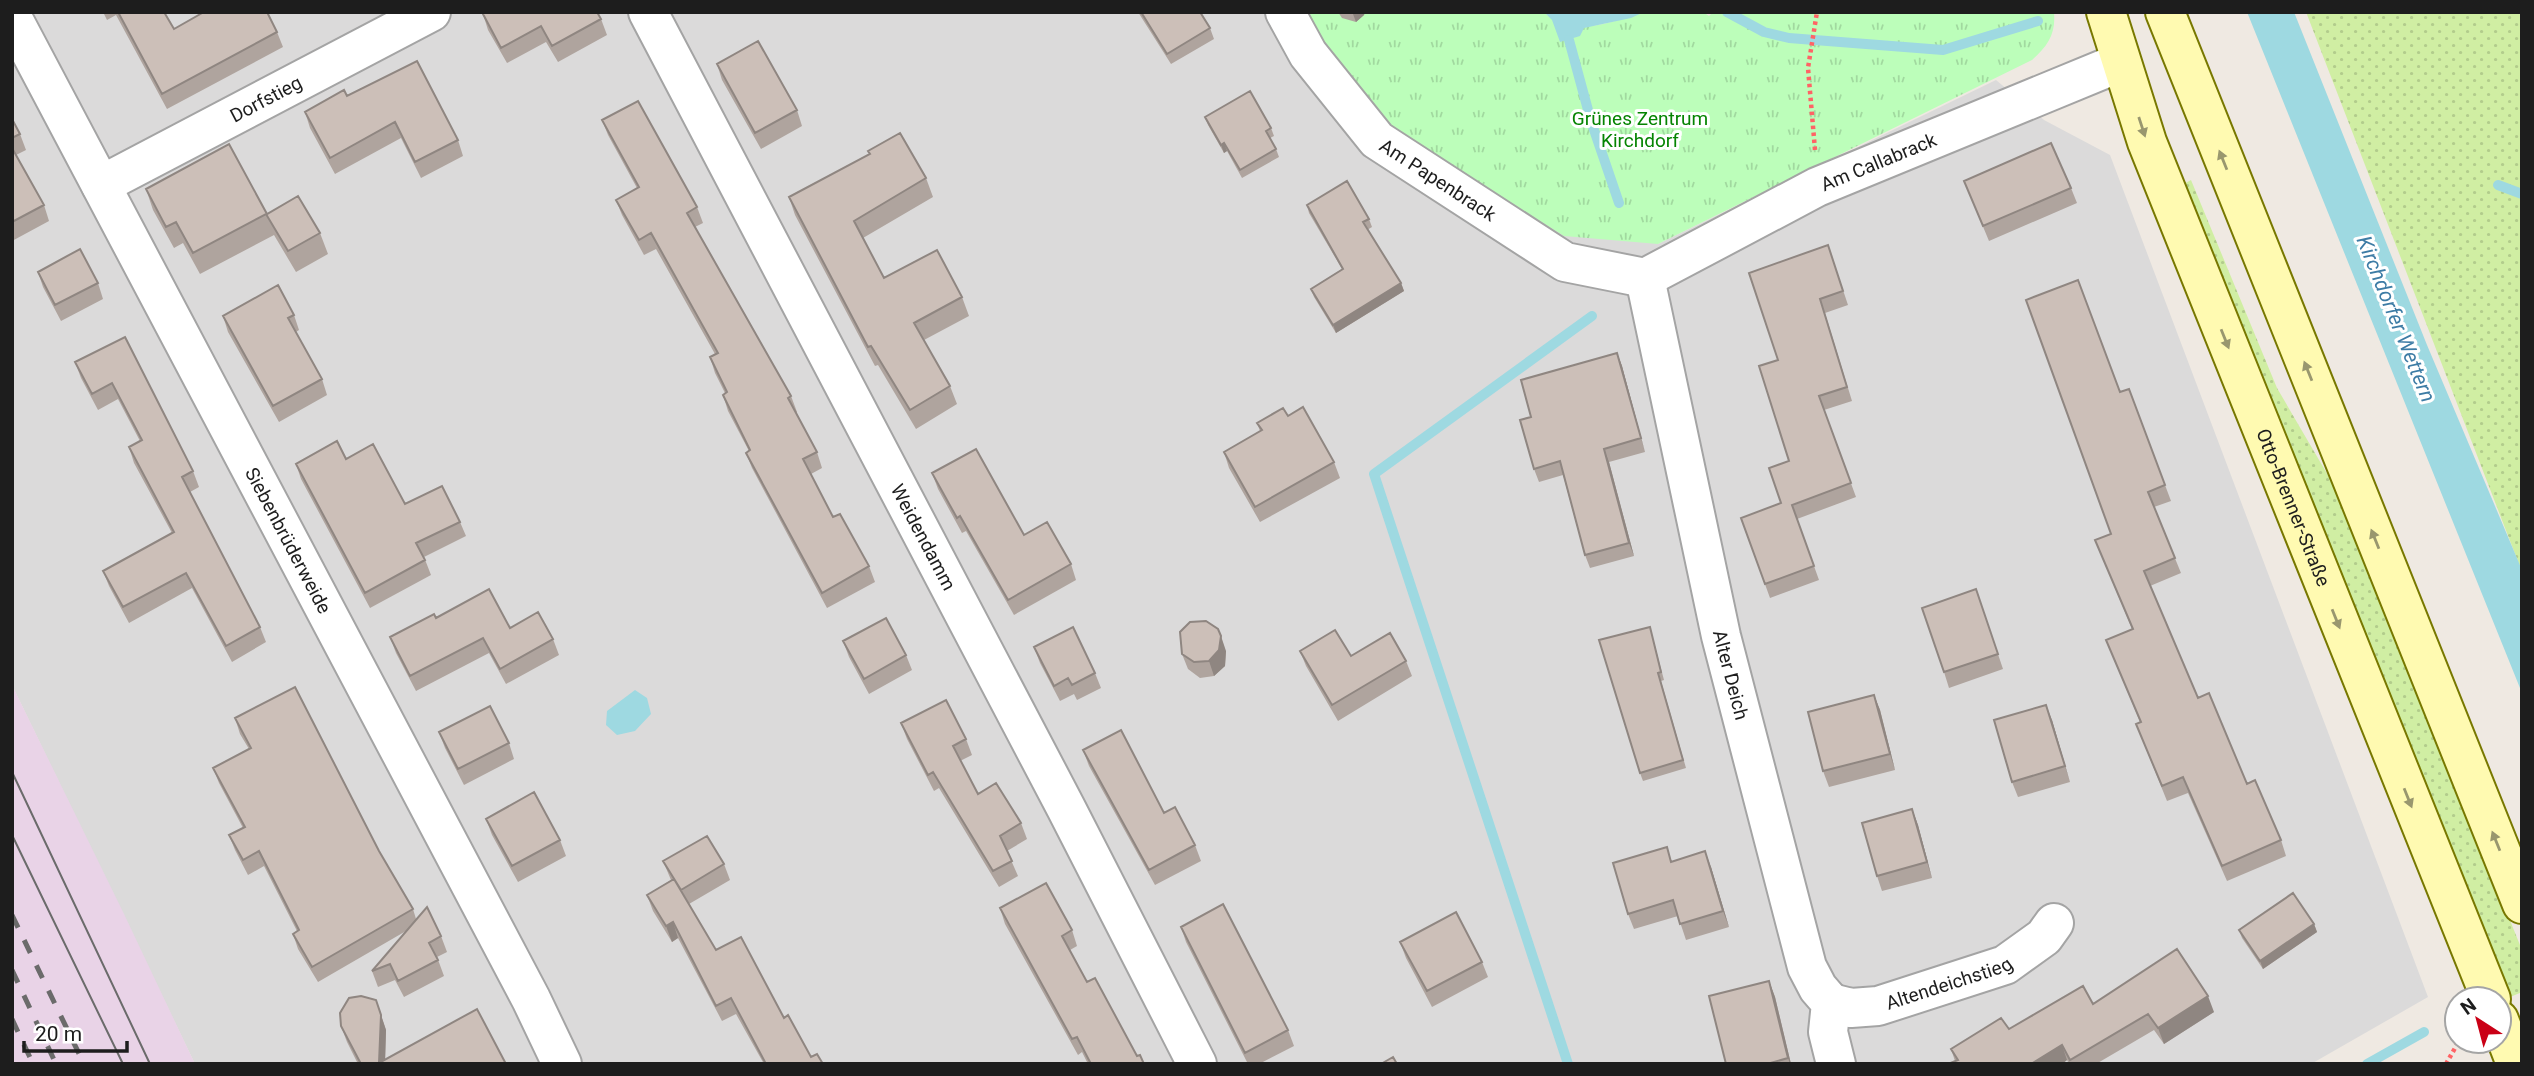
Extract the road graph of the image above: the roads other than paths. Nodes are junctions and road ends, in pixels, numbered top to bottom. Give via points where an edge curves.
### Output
1 (431, 12) edge
2 (648, 12) edge
3 (1285, 12) edge
4 (2106, 12) edge
5 (12, 18) edge
6 (2170, 27) edge
7 (2120, 62) junction
8 (101, 185) junction
9 (1645, 278) junction
10 (2522, 904) edge
11 (2054, 923) dead end
12 (2485, 985) edge
13 (1831, 1003) junction
14 (562, 1064) edge
15 (1197, 1064) edge
16 (1836, 1064) edge

1 - 8 street, Dorfstieg
2 - 15 street, Weidendamm
3 - 9 street, Am Papenbrack via 1308,54 1377,140 1565,262
4 - 7 main road, Otto-Brenner-Straße
5 - 8 street, Siebenbrüderweide
6 - 7 main road
10 -> 6 main road
7 - 9 street, Am Callabrack via 1818,187
7 -> 12 main road, Otto-Brenner-Straße via 2162,180
8 - 14 street, Siebenbrüderweide
9 - 13 street, Alter Deich via 1728,663 1808,967
11 - 13 street, Altendeichstieg via 2044,937 2006,965 1878,1006
13 - 16 street via 1828,1032

